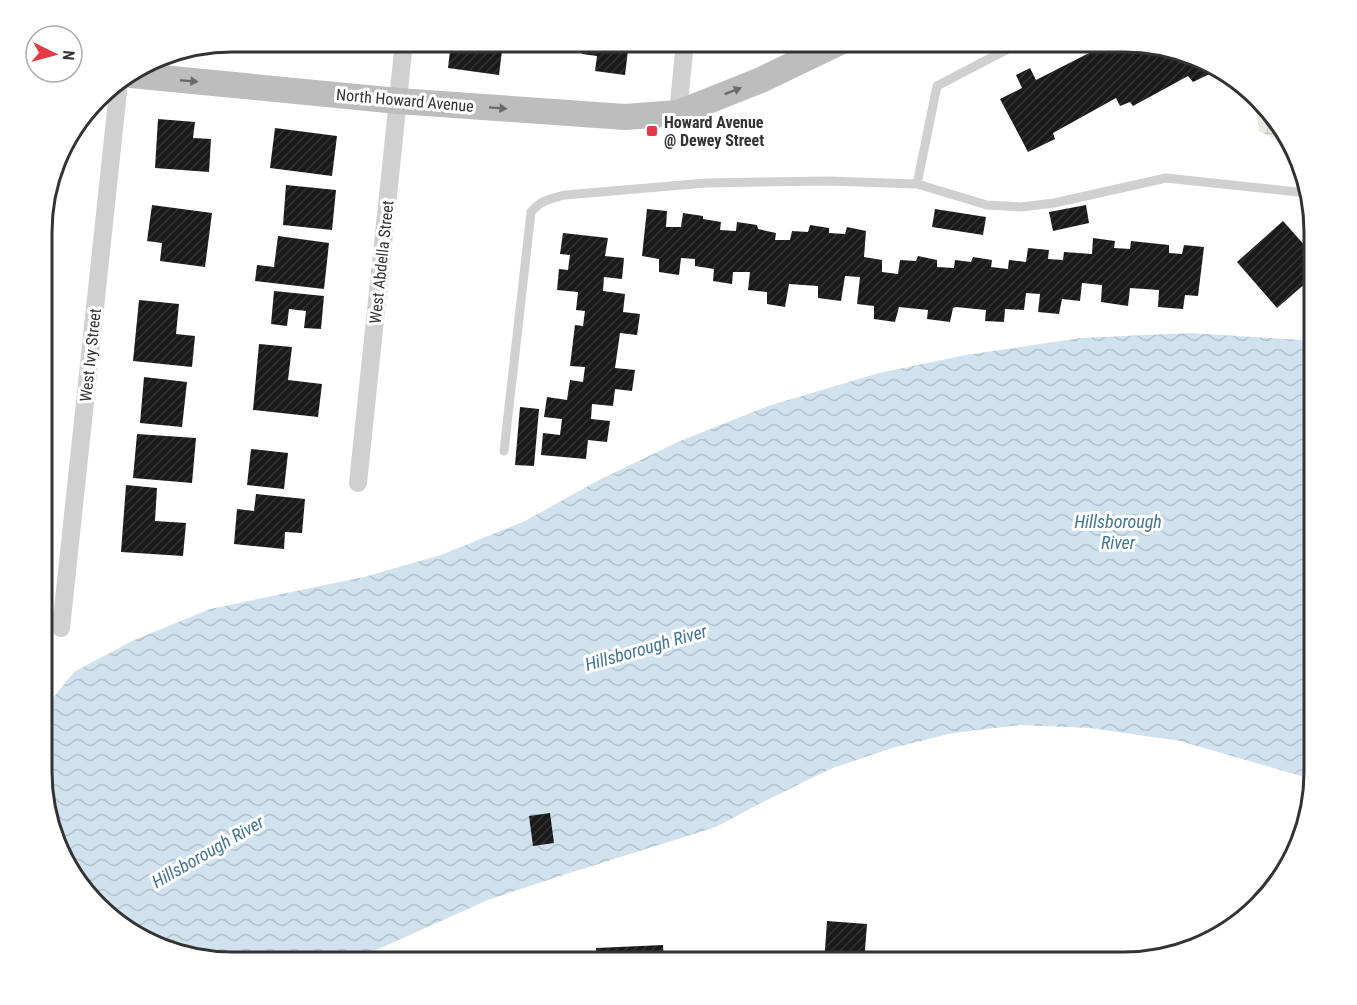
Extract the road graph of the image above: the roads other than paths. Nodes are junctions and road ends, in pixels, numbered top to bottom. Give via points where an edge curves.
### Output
1 (403, 53) edge
2 (684, 53) edge
3 (817, 53) edge
4 (1000, 53) edge
5 (144, 76) edge
6 (118, 94) edge
7 (398, 101) junction
8 (678, 113) junction
9 (917, 184) junction
10 (1300, 192) edge
11 (504, 451) dead end
12 (358, 483) dead end
13 (61, 628) dead end

1 - 7 street, West Abdella Street
2 - 8 street
8 -> 3 main road, North Howard Avenue
4 - 9 lane via 937,86
5 -> 7 main road, North Howard Avenue
6 - 13 street, West Ivy Street
7 -> 8 main road, North Howard Avenue via 625,117
7 - 12 street, West Abdella Street
9 - 10 lane via 987,205 1021,207 1166,178
9 - 11 lane via 706,183 565,195 537,204 531,212

